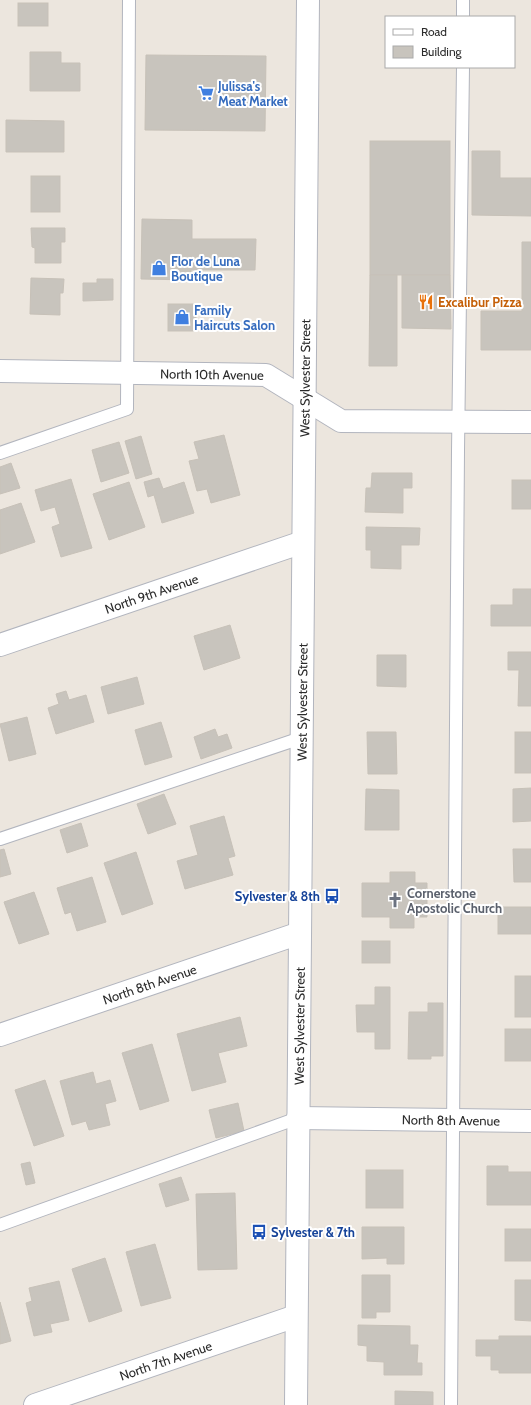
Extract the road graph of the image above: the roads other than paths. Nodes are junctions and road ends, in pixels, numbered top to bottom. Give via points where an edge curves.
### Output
1 (129, 0) edge
2 (308, 0) edge
3 (463, 0) edge
4 (463, 16) edge
5 (462, 68) edge
6 (0, 371) edge
7 (127, 373) junction
8 (304, 398) junction
9 (459, 422) junction
10 (531, 422) edge
11 (0, 453) edge
12 (303, 542) junction
13 (0, 645) edge
14 (301, 738) junction
15 (0, 840) edge
16 (300, 933) junction
17 (0, 1035) edge
18 (298, 1118) junction
19 (453, 1120) junction
20 (531, 1121) edge
21 (0, 1225) edge
22 (296, 1316) junction
23 (35, 1405) edge
24 (296, 1405) edge
25 (451, 1405) edge

1 - 7 lane
2 - 8 street, West Sylvester Street
3 - 4 lane
5 - 9 lane
6 - 7 street, North 10th Avenue
7 - 8 street, North 10th Avenue via 266,375
7 - 11 lane via 127,409
8 - 9 street, North 10th Avenue via 341,421
8 - 12 street, West Sylvester Street
9 - 10 street, North 10th Avenue
9 - 19 lane
12 - 13 street, North 9th Avenue
12 - 14 street, West Sylvester Street
14 - 15 lane
14 - 16 street, West Sylvester Street
16 - 17 street, North 8th Avenue
16 - 18 street, West Sylvester Street
18 - 19 street, North 8th Avenue
18 - 21 lane
18 - 22 street, West Sylvester Street
19 - 20 street, North 8th Avenue
19 - 25 lane
22 - 23 street, North 7th Avenue
22 - 24 street, West Sylvester Street

